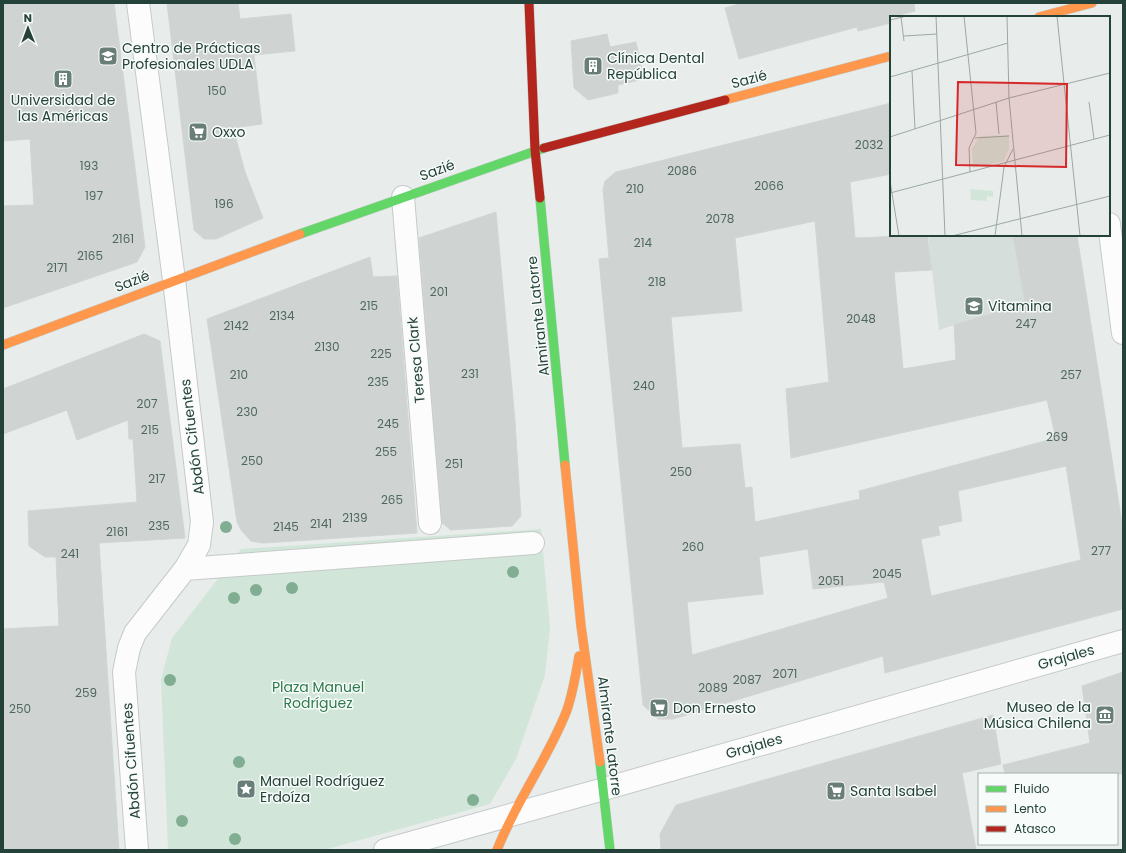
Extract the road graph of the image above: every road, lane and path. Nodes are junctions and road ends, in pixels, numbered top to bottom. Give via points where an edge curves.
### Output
1 (138, 3) edge
2 (529, 3) edge
3 (1084, 7) edge
4 (1044, 16) edge
5 (890, 56) edge
6 (535, 150) junction
7 (403, 197) junction
8 (1110, 232) edge
9 (174, 280) junction
10 (1123, 334) edge
11 (3, 345) edge
12 (430, 523) dead end
13 (533, 543) dead end
14 (185, 569) junction
15 (581, 626) junction
16 (1123, 641) edge
17 (604, 789) junction
18 (511, 815) junction
19 (137, 850) edge
20 (385, 850) edge
21 (497, 850) edge
22 (610, 850) edge

1 - 9 street, Abdón Cifuentes
2 - 6 main road, Almirante Latorre
3 - 4 main road
5 - 6 main road, Sazié
6 - 7 main road, Sazié
6 - 15 main road, Almirante Latorre
7 - 9 main road, Sazié
7 - 12 street, Teresa Clark
8 - 10 street
9 - 11 main road, Sazié
9 - 14 street, Abdón Cifuentes via 202,522 199,545
13 - 14 street
14 - 19 street, Abdón Cifuentes via 135,634 128,648 124,672
15 - 17 main road, Almirante Latorre
15 - 18 main road, Almirante Latorre via 578,676 568,708 559,731
16 - 17 street, Grajales
17 - 18 street, Grajales
17 - 22 main road, Almirante Latorre
18 - 20 street, Grajales
18 - 21 main road, Almirante Latorre

